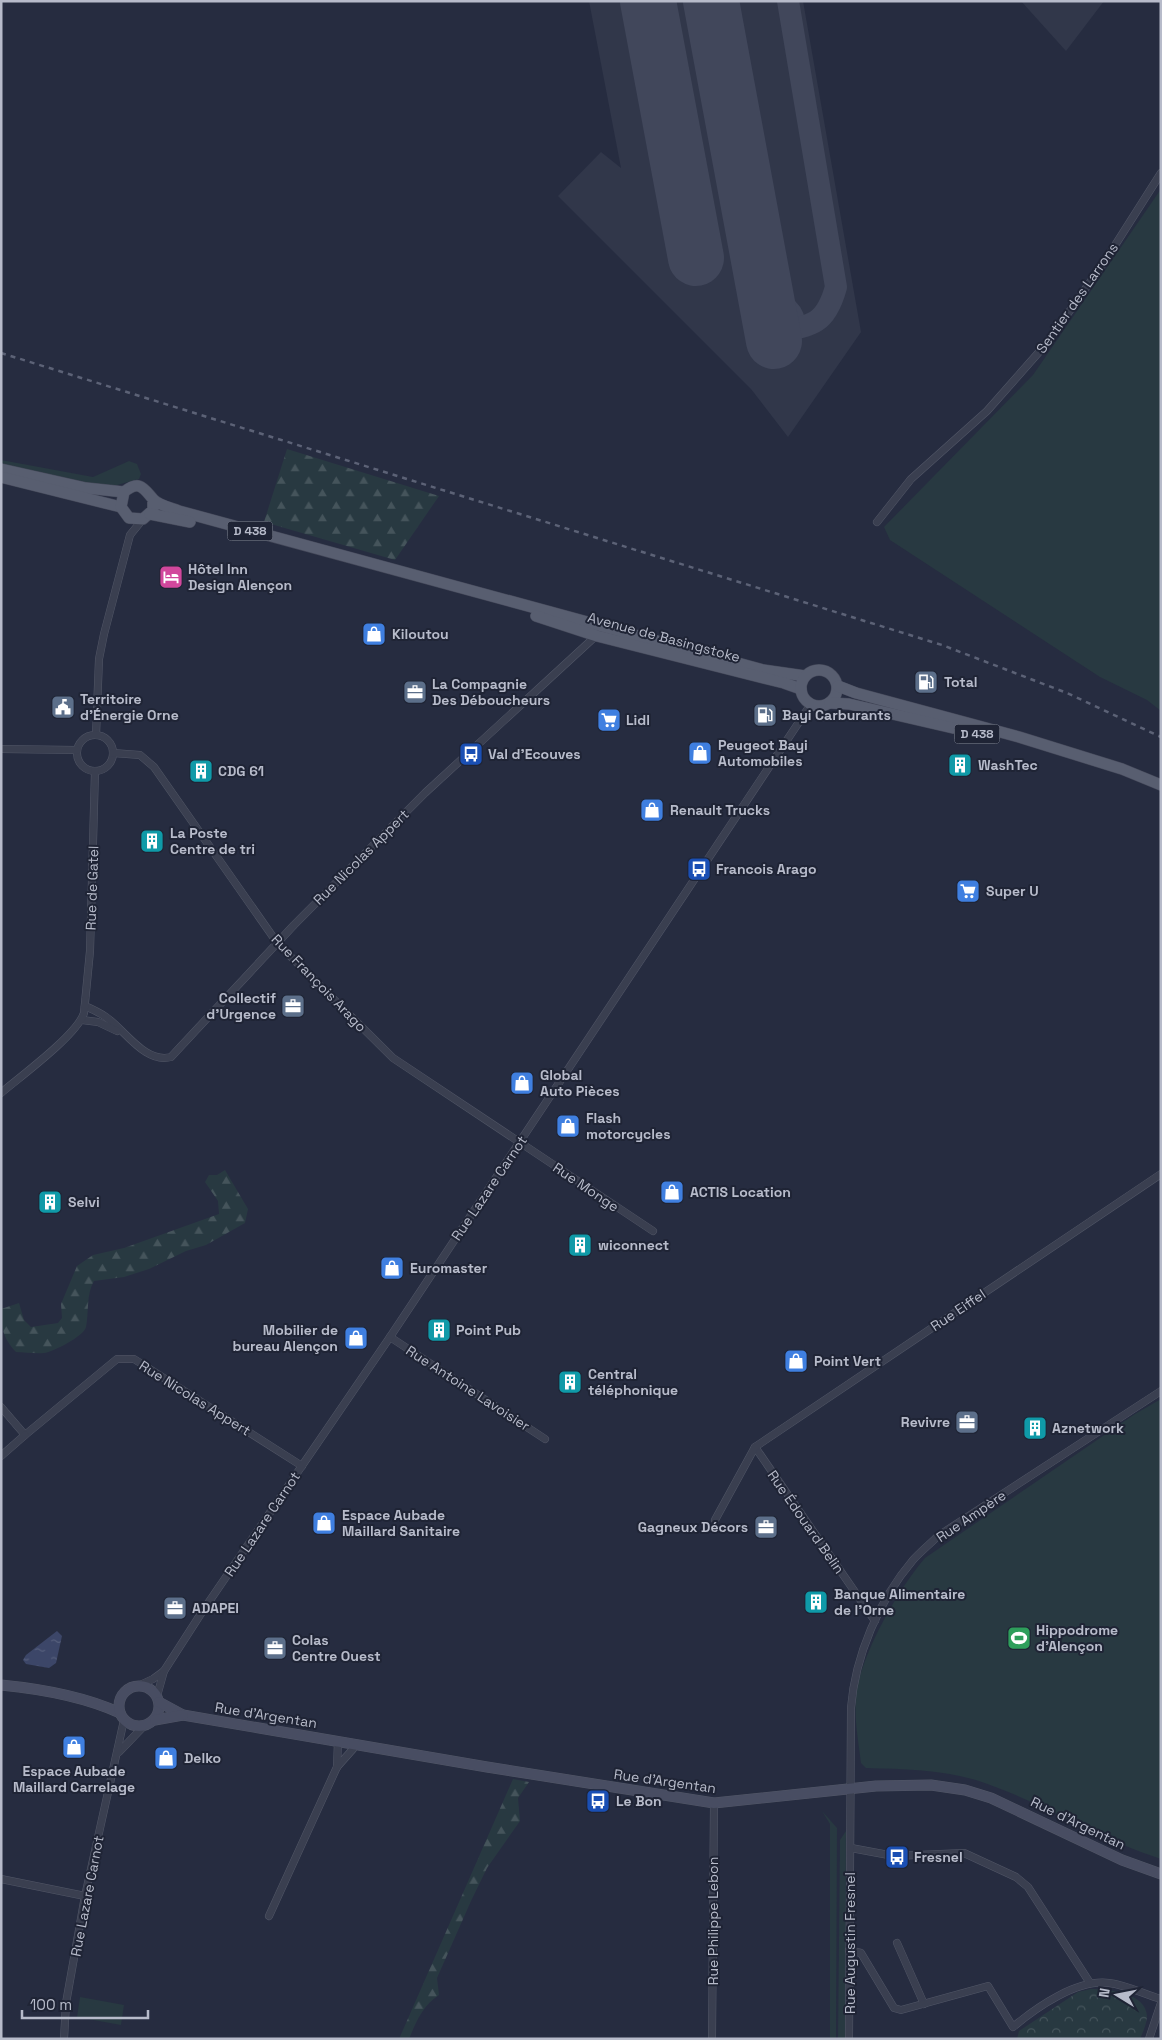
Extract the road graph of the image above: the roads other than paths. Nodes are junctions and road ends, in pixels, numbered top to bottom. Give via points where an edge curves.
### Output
1 (1161, 173) edge
2 (1, 469) edge
3 (1, 477) edge
4 (124, 492) junction
5 (153, 500) junction
6 (123, 511) junction
7 (146, 517) junction
8 (877, 522) dead end
9 (130, 535) junction
10 (520, 608) junction
11 (599, 631) junction
12 (806, 676) junction
13 (838, 686) junction
14 (801, 689) junction
15 (830, 703) junction
16 (812, 704) junction
17 (96, 735) junction
18 (1, 749) edge
19 (77, 750) junction
20 (113, 753) junction
21 (1122, 769) junction
22 (96, 771) junction
23 (1161, 785) edge
24 (278, 944) junction
25 (85, 1006) junction
26 (82, 1020) junction
27 (122, 1033) junction
28 (1, 1094) edge
29 (520, 1142) junction
30 (1161, 1174) edge
31 (653, 1231) dead end
32 (390, 1337) junction
33 (1161, 1391) edge
34 (1, 1407) edge
35 (26, 1435) junction
36 (546, 1439) dead end
37 (755, 1447) junction
38 (1, 1456) edge
39 (302, 1466) junction
40 (716, 1520) dead end
41 (875, 1621) junction
42 (164, 1671) junction
43 (1, 1685) edge
44 (138, 1686) junction
45 (121, 1698) junction
46 (158, 1699) junction
47 (91, 1702) junction
48 (183, 1715) junction
49 (122, 1716) junction
50 (154, 1720) junction
51 (144, 1726) junction
52 (338, 1740) junction
53 (353, 1743) junction
54 (117, 1754) junction
55 (337, 1767) junction
56 (850, 1789) junction
57 (714, 1803) junction
58 (851, 1848) junction
59 (1161, 1874) edge
60 (1, 1879) edge
61 (85, 1896) junction
62 (269, 1916) dead end
63 (897, 1943) dead end
64 (850, 1950) junction
65 (1090, 1983) junction
66 (1161, 2001) edge
67 (924, 2004) junction
68 (64, 2039) edge
69 (712, 2039) edge
70 (849, 2039) edge
71 (1149, 2039) edge

1 - 8 street, Sentier des Larrons via 1047,343 987,411 911,479
2 - 4 main road via 86,488
3 - 6 main road
4 - 5 main road via 142,487
4 - 6 main road
5 - 7 main road
5 - 10 main road, D 438 via 179,512
6 - 7 main road via 133,520
6 - 9 street
7 - 9 street
7 - 10 main road, D 438 via 177,519
9 - 17 street via 99,659
10 - 11 main road, Avenue de Basingstoke / D 438
11 - 12 main road, Avenue de Basingstoke / D 438 via 763,670
11 - 14 main road, Avenue de Basingstoke / D 438
11 - 24 street, Rue Nicolas Appert via 442,776
12 - 13 main road via 816,670 828,671
12 - 14 main road
13 - 15 main road
13 - 21 main road, D 438
14 - 16 main road
15 - 16 main road
15 - 21 main road, D 438 via 849,704 929,722
16 - 29 street, Rue Lazare Carnot
17 - 19 street via 84,738
17 - 20 street via 110,742
18 - 19 street
19 - 22 street via 80,764
20 - 22 street via 106,768
20 - 24 street, Rue François Arago via 140,755 154,766
21 - 23 main road, D 438
22 - 25 street, Rue de Gatel
24 - 27 street, Rue Nicolas Appert via 171,1057 154,1056
24 - 29 street, Rue François Arago via 393,1058
25 - 26 street
25 - 27 street, Rue Nicolas Appert via 107,1018
26 - 27 street, Rue Nicolas Appert via 98,1022
26 - 28 street
29 - 31 street, Rue Monge
29 - 32 street, Rue Lazare Carnot
30 - 37 street, Rue Eiffel
32 - 36 street, Rue Antoine Lavoisier
32 - 39 street, Rue Lazare Carnot
33 - 41 street, Rue Ampère via 938,1536 913,1560
34 - 35 street
35 - 38 street, Rue Nicolas Appert
35 - 39 street, Rue Nicolas Appert via 117,1359 126,1358 134,1359
37 - 40 street
37 - 41 street, Rue Édouard Belin
39 - 42 street, Rue Lazare Carnot
41 - 56 street, Rue Ampère via 854,1678
42 - 44 street, Rue Lazare Carnot
42 - 46 street, Rue Lazare Carnot
43 - 47 main road via 49,1691
44 - 45 main road
44 - 46 main road via 145,1687
45 - 47 main road
45 - 49 main road
46 - 48 main road, Rue d'Argentan
46 - 50 main road via 159,1712
47 - 49 main road
48 - 50 main road, Rue d'Argentan
48 - 52 main road, Rue d'Argentan
49 - 51 main road via 133,1726
49 - 54 street, Rue Lazare Carnot
50 - 51 main road
51 - 54 street
52 - 53 main road, Rue d'Argentan
52 - 55 street
53 - 55 street via 353,1749
53 - 57 main road, Rue d'Argentan
54 - 61 street, Rue Lazare Carnot
55 - 62 street
56 - 57 main road, Rue d'Argentan
56 - 58 street, Rue Augustin Fresnel
56 - 59 main road, Rue d'Argentan via 931,1785 966,1790 992,1798 1122,1860
57 - 69 street, Rue Philippe Lebon
58 - 64 street, Rue Augustin Fresnel
58 - 65 street via 894,1856 964,1853 1016,1877 1028,1886
60 - 61 street
61 - 68 street, Rue Lazare Carnot via 66,2003
63 - 67 street
64 - 67 street via 861,1953 894,2008 901,2010
64 - 70 street, Rue Augustin Fresnel
65 - 66 street via 1112,1983
65 - 67 street via 1065,1992 1013,2027 988,1986
66 - 71 street

